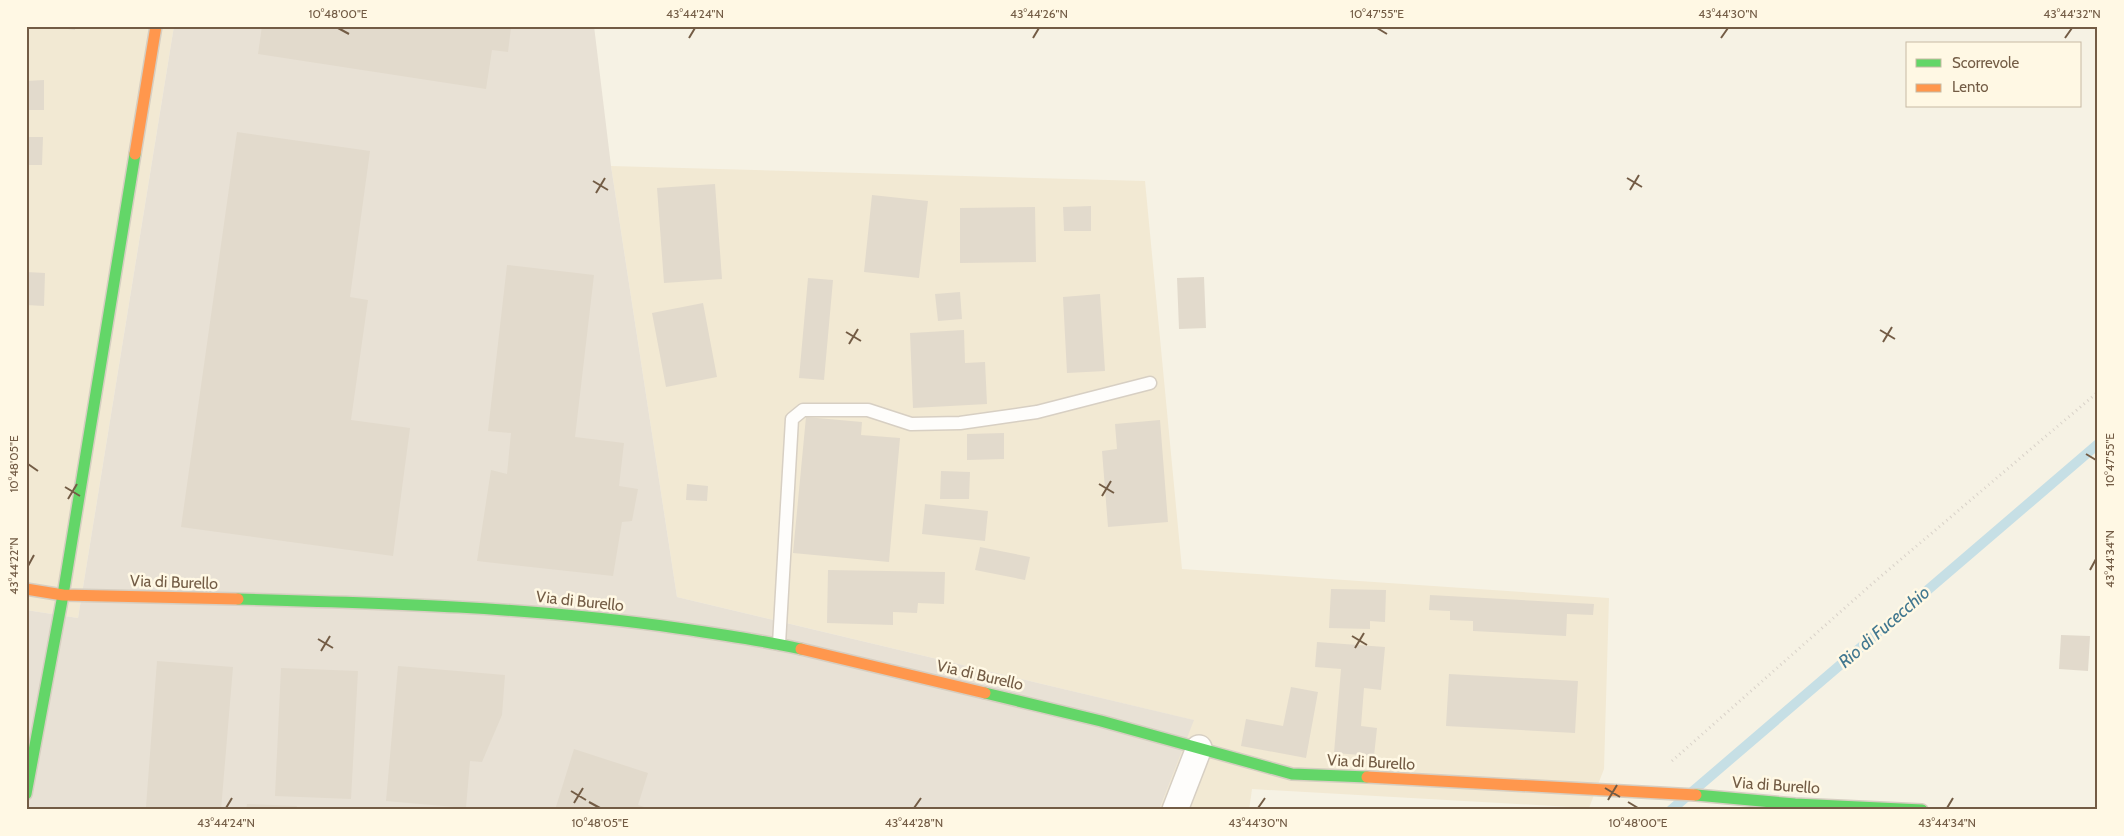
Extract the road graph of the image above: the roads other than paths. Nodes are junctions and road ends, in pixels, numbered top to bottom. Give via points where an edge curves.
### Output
1 (156, 26) edge
2 (1150, 383) dead end
3 (26, 589) edge
4 (63, 595) junction
5 (779, 644) junction
6 (1199, 748) junction
7 (26, 794) edge
8 (1791, 807) edge
9 (1175, 810) edge
10 (1922, 810) edge

1 - 4 street
2 - 5 lane via 1037,412 960,423 911,424 868,410 803,410 792,419
3 - 4 street, Via di Burello
4 - 5 street, Via di Burello via 450,607 593,617
4 - 7 street
5 - 6 street, Via di Burello via 1101,721
6 - 8 street, Via di Burello via 1292,774 1658,791
6 - 9 street
8 - 10 street, Via di Burello

